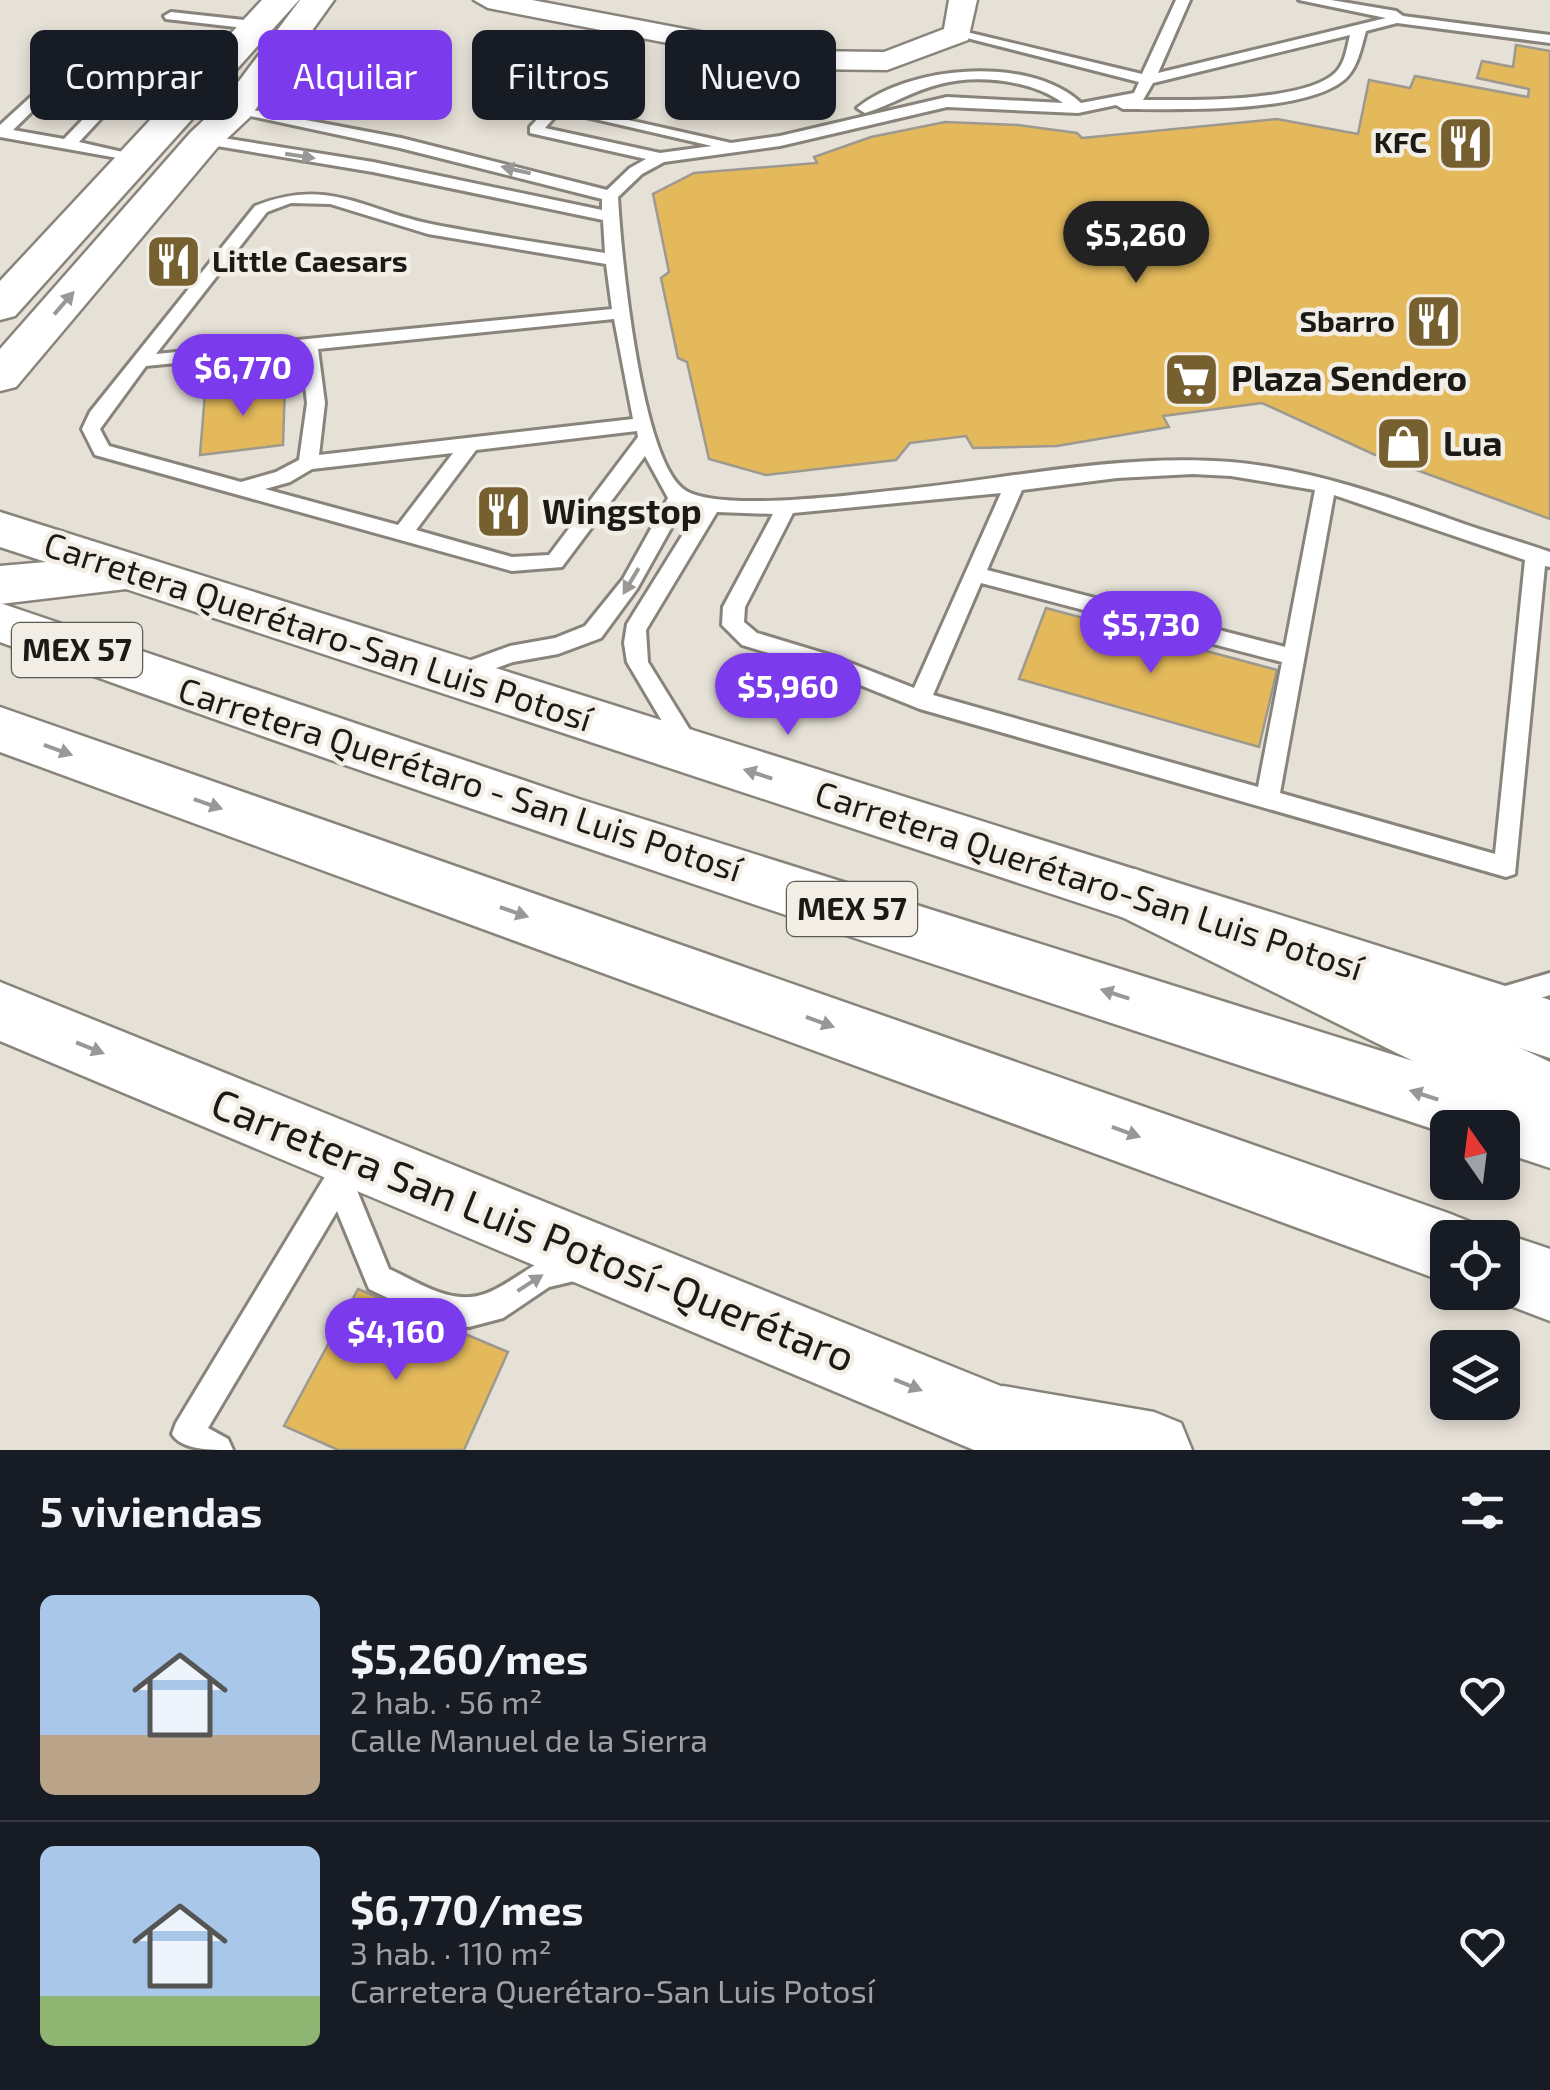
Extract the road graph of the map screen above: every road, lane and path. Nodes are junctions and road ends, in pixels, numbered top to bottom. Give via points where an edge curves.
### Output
1 (282, 0) edge
2 (317, 0) edge
3 (488, 0) edge
4 (963, 0) edge
5 (1183, 0) edge
6 (1306, 0) edge
7 (171, 16) dead end
8 (1418, 18) junction
9 (253, 25) junction
10 (1359, 29) junction
11 (958, 34) junction
12 (1550, 39) edge
13 (238, 42) edge
14 (1147, 80) junction
15 (1099, 104) junction
16 (30, 106) edge
17 (1078, 108) junction
18 (238, 109) joint
19 (91, 120) edge
20 (169, 120) edge
21 (226, 120) edge
22 (816, 129) junction
23 (204, 140) junction
24 (68, 144) junction
25 (738, 148) junction
26 (660, 158) junction
27 (134, 159) junction
28 (610, 206) junction
29 (615, 260) junction
30 (0, 307) edge
31 (623, 314) junction
32 (309, 344) junction
33 (140, 361) junction
34 (0, 377) edge
35 (646, 431) junction
36 (470, 444) junction
37 (308, 463) junction
38 (1014, 485) junction
39 (241, 488) junction
40 (1324, 488) junction
41 (679, 496) junction
42 (788, 506) junction
43 (710, 507) junction
44 (0, 529) edge
45 (404, 534) junction
46 (1543, 557) edge
47 (138, 573) junction
48 (975, 574) junction
49 (0, 585) edge
50 (0, 622) edge
51 (1293, 657) junction
52 (453, 676) junction
53 (920, 700) junction
54 (0, 729) edge
55 (691, 752) junction
56 (1266, 800) junction
57 (1135, 895) junction
58 (1550, 984) edge
59 (1452, 998) junction
60 (0, 1011) edge
61 (1550, 1029) edge
62 (1550, 1096) edge
63 (1550, 1136) edge
64 (347, 1168) junction
65 (1430, 1242) edge
66 (608, 1262) junction
67 (1520, 1275) edge
68 (1550, 1286) edge
69 (1034, 1437) edge
70 (216, 1450) edge
71 (1154, 1450) edge

1 - 9 main road
1 - 23 main road via 270,28 193,127
2 - 18 main road
3 - 11 street via 801,60 886,61
4 - 11 street
5 - 14 lane
6 - 8 lane
7 - 9 lane
8 - 10 lane
8 - 12 lane
9 - 13 main road
10 - 14 lane
10 - 15 lane via 1348,67 1337,80 1312,90 1216,104
11 - 14 lane
14 - 15 lane via 1140,96
15 - 17 lane
16 - 24 lane via 2,133
17 - 22 lane via 947,102
17 - 22 lane via 1057,87 966,72 940,76
28 -> 18 lane via 402,142
19 - 24 lane
20 - 27 main road
21 - 23 main road
22 - 25 lane
23 -> 28 lane
34 -> 23 main road
24 - 27 lane
25 - 26 lane
25 - 26 lane via 557,106 535,130
26 - 28 lane via 636,171
27 - 30 main road
28 - 29 lane
29 - 31 lane
29 - 33 lane via 428,229 331,198 274,201
31 - 32 lane
31 - 35 lane
32 - 33 lane
32 - 37 lane via 316,403
33 - 39 lane via 92,429 102,450
35 - 36 lane
35 - 41 lane via 662,480
35 - 45 lane via 555,562 512,564
36 - 37 lane
36 - 45 lane
37 - 39 lane
38 - 40 lane via 1182,467
38 - 42 lane
38 - 48 lane
39 - 45 lane
40 - 46 lane
40 - 51 lane
41 - 43 lane
41 -> 52 lane via 630,584 593,632
42 - 43 lane
42 - 53 lane via 734,607 733,625 750,639
43 - 55 lane via 636,630 634,646 639,673 660,695
44 - 47 main road, Carretera Querétaro-San Luis Potosí
46 - 56 lane via 1506,868
47 - 49 main road
47 - 52 main road, Carretera Querétaro-San Luis Potosí
48 - 51 lane
48 - 53 lane
63 -> 50 main road, Carretera Querétaro - San Luis Potosí / MEX 57
51 - 56 lane
52 - 55 main road, Carretera Querétaro-San Luis Potosí
53 - 56 lane
54 -> 65 main road
57 -> 55 main road, Carretera Querétaro-San Luis Potosí
57 - 59 main road, Carretera Querétaro-San Luis Potosí
57 - 62 main road
58 - 59 lane via 1512,998
59 - 61 main road, Carretera Querétaro-San Luis Potosí
60 -> 64 main road, Carretera San Luis Potosí-Querétaro
64 - 66 main road, Carretera San Luis Potosí-Querétaro
64 -> 66 lane via 362,1245 380,1279 448,1311 493,1308 544,1274
64 - 70 lane via 187,1434
66 -> 69 main road, Carretera San Luis Potosí-Querétaro
67 - 68 main road
69 - 71 main road, Carretera San Luis Potosí-Querétaro

